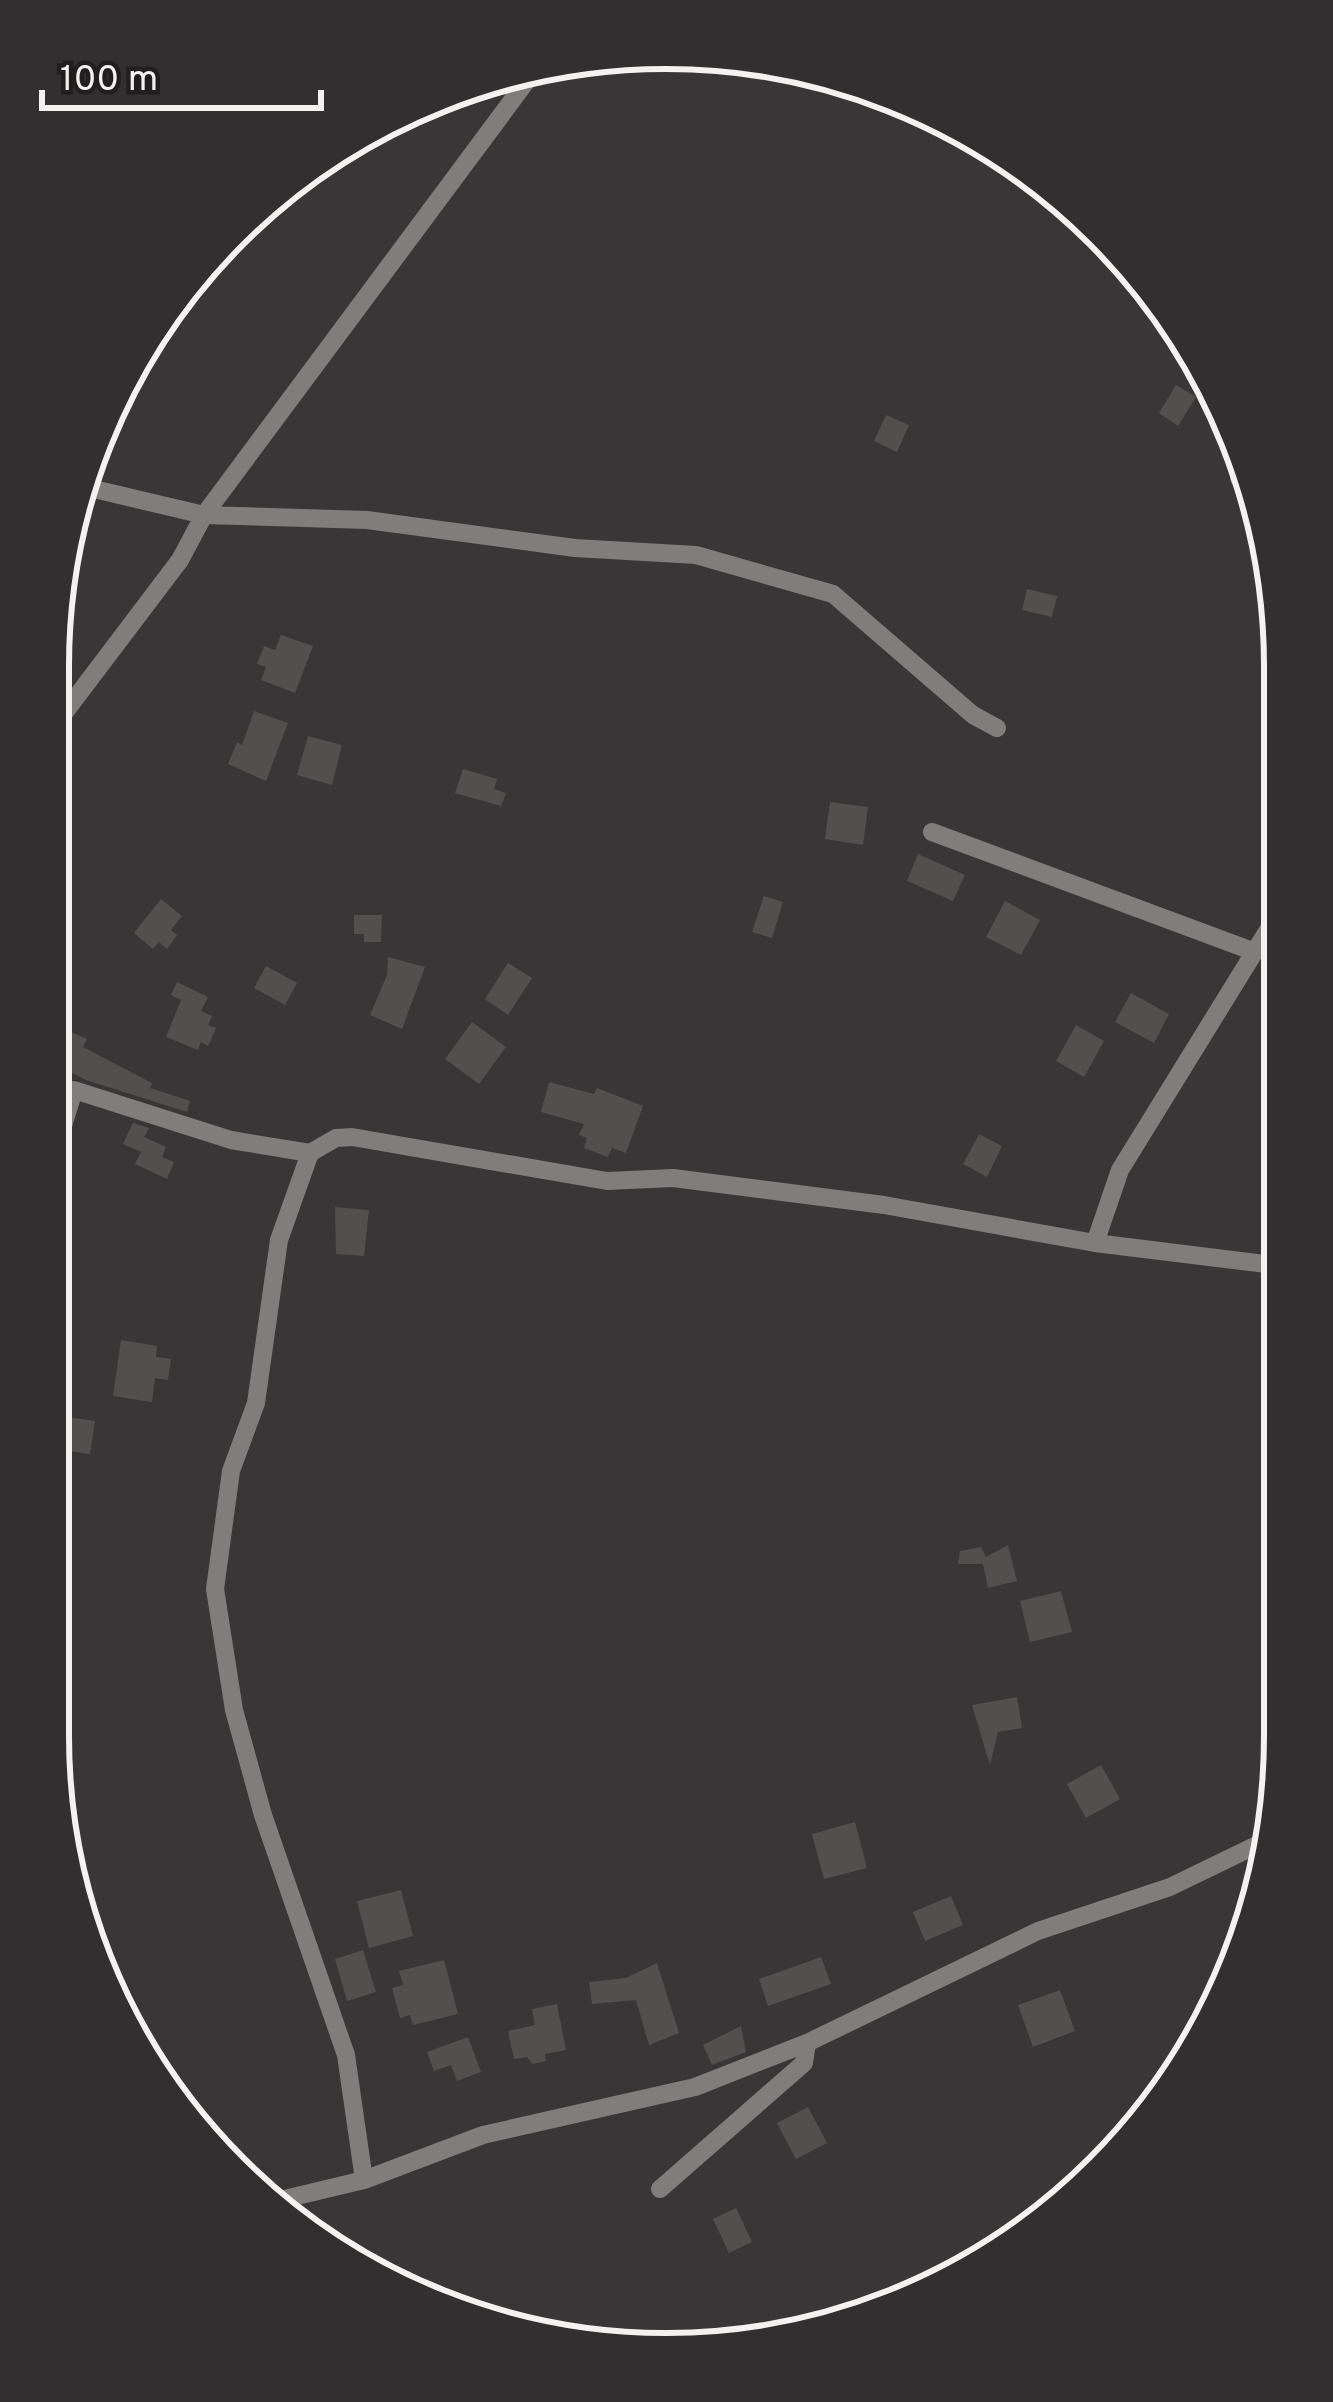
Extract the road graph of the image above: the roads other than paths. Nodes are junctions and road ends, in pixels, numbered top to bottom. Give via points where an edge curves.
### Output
1 (522, 87) edge
2 (96, 489) edge
3 (204, 515) junction
4 (69, 707) edge
5 (998, 728) dead end
6 (932, 832) dead end
7 (1264, 937) edge
8 (1255, 952) junction
9 (69, 1106) edge
10 (310, 1153) junction
11 (1095, 1243) junction
12 (1264, 1264) edge
13 (1254, 1846) edge
14 (807, 2043) junction
15 (364, 2180) junction
16 (660, 2189) dead end
17 (289, 2198) edge

1 - 3 street
2 - 3 street
3 - 4 street via 180,560
3 - 5 street via 367,520 696,555 833,594
6 - 8 street
7 - 8 street
8 - 11 street via 1120,1170
9 - 10 street via 74,1090 231,1140
10 - 11 street via 352,1137 607,1181 673,1178 884,1205
10 - 15 street via 279,1240 256,1402 231,1471 215,1589 234,1710 263,1815 346,2055
11 - 12 street
13 - 14 street via 1171,1887 1038,1931
14 - 15 street via 695,2087 483,2135
14 - 16 street via 804,2063
15 - 17 street

